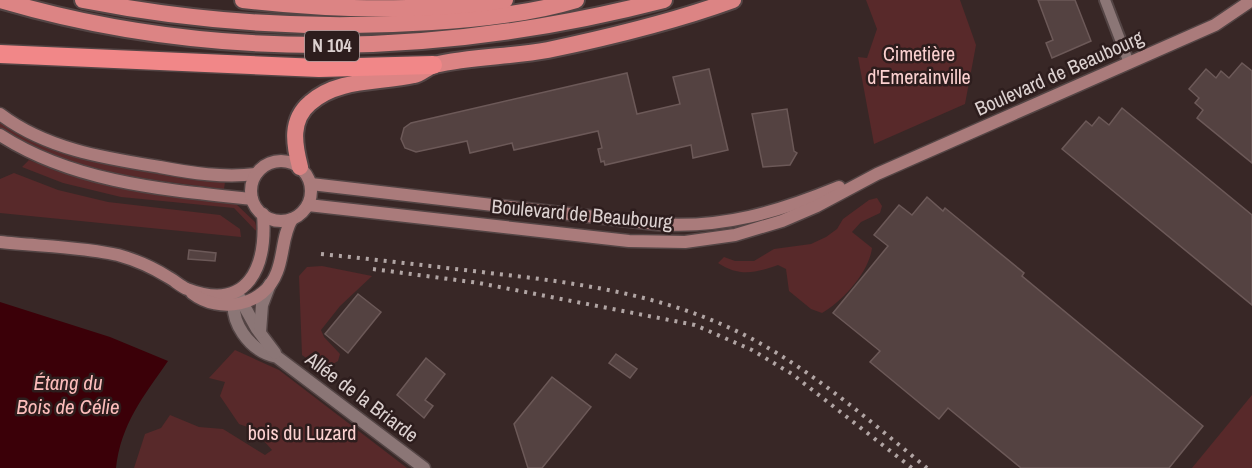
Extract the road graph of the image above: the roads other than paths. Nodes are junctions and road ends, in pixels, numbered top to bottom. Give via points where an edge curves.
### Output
1 (0, 0) edge
2 (83, 0) edge
3 (243, 0) edge
4 (505, 0) edge
5 (576, 0) edge
6 (664, 0) edge
7 (733, 0) edge
8 (1105, 0) edge
9 (1252, 0) edge
10 (0, 54) edge
11 (1129, 63) junction
12 (433, 65) junction
13 (0, 114) edge
14 (0, 135) edge
15 (300, 167) junction
16 (256, 174) junction
17 (877, 174) junction
18 (311, 184) junction
19 (252, 199) junction
20 (308, 205) junction
21 (263, 214) junction
22 (292, 219) junction
23 (0, 242) edge
24 (271, 283) junction
25 (186, 289) junction
26 (236, 291) junction
27 (237, 305) junction
28 (260, 332) junction
29 (277, 357) junction
30 (424, 468) edge

1 - 6 highway, N 104 via 125,28 229,42 315,46 383,45 504,33 588,20
2 - 5 highway, N 104 via 183,17 317,26 454,20
3 - 4 highway via 330,7 413,7
7 - 12 highway via 614,36
8 - 11 street
9 - 11 main road, Boulevard de Beaubourg via 1215,25
10 - 12 highway via 278,67
11 - 17 main road, Boulevard de Beaubourg
12 - 15 highway via 416,75 349,85 313,100 303,110 294,136
13 - 16 main road via 40,138 106,159 219,175
14 - 19 main road via 42,159 102,177
15 - 16 main road via 292,162 274,162
15 - 18 main road
16 - 19 main road
17 - 18 main road, Boulevard de Beaubourg via 775,212 699,226
17 - 20 main road, Boulevard de Beaubourg via 817,206 766,226 685,242 628,241
18 - 20 main road
19 - 21 main road
20 - 22 main road
21 - 22 main road via 282,221
21 - 26 main road via 261,260 248,283
22 - 24 main road
23 - 25 main road via 114,254 148,266
24 - 27 main road via 258,295
24 - 28 street via 262,305
25 - 26 main road via 220,294
25 - 27 main road via 212,304
26 - 27 street
27 - 28 street, Allée de la Briarde
27 - 29 street, Allée de la Briarde via 236,323 242,333 270,356
28 - 29 street, Allée de la Briarde
29 - 30 street, Allée de la Briarde

